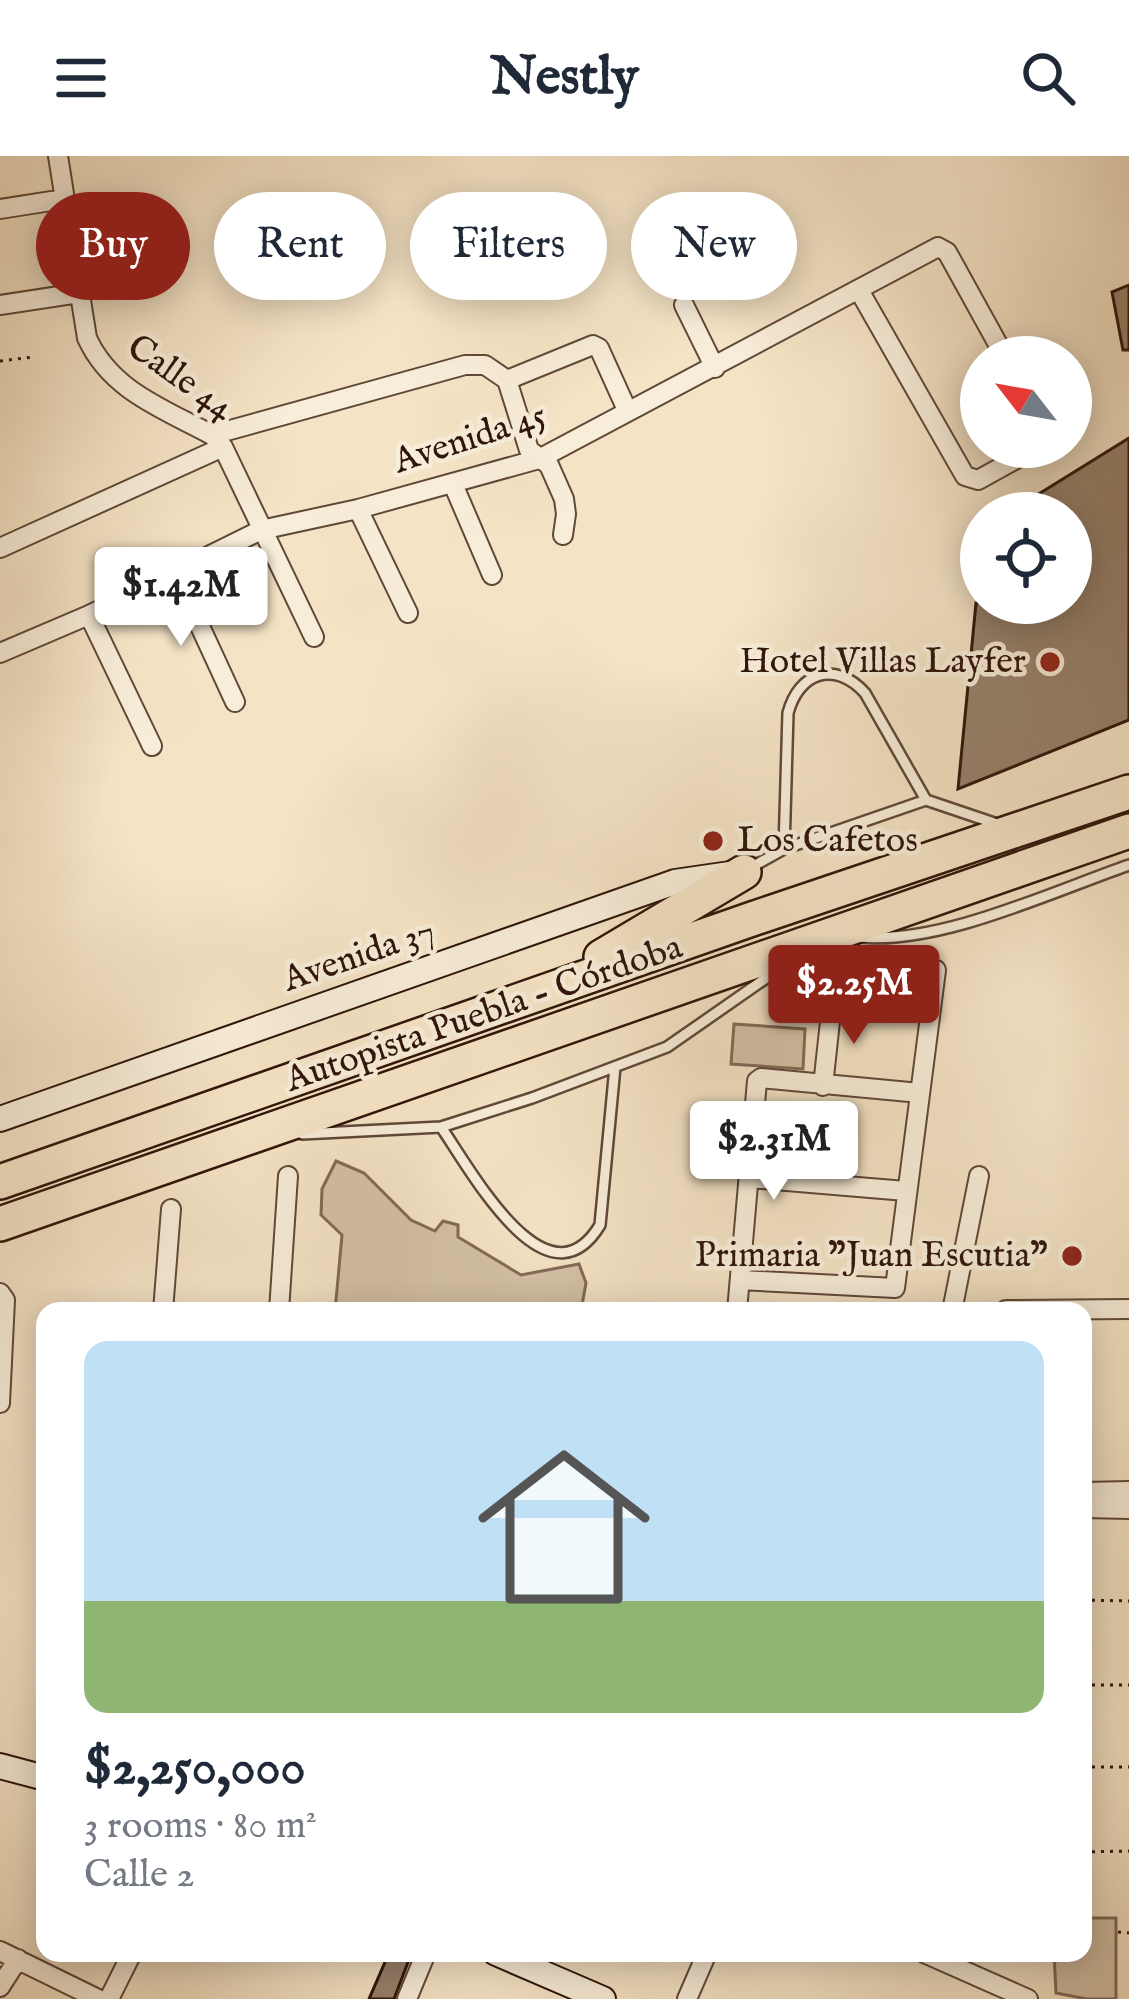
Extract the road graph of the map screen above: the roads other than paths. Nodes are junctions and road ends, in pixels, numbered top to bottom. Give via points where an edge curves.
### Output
1 (58, 156) edge
2 (63, 192) edge
3 (36, 203) edge
4 (0, 209) edge
5 (860, 292) junction
6 (36, 299) edge
7 (80, 300) edge
8 (0, 305) edge
9 (684, 305) dead end
10 (993, 336) edge
11 (715, 368) junction
12 (507, 380) junction
13 (627, 410) junction
14 (217, 441) junction
15 (539, 459) junction
16 (960, 467) edge
17 (960, 468) edge
18 (1000, 468) edge
19 (452, 484) junction
20 (358, 508) junction
21 (261, 530) junction
22 (563, 535) dead end
23 (0, 548) edge
24 (175, 572) junction
25 (492, 575) dead end
26 (408, 613) dead end
27 (89, 615) junction
28 (314, 637) dead end
29 (0, 653) edge
30 (236, 702) dead end
31 (152, 746) dead end
32 (1122, 790) edge
33 (926, 800) junction
34 (1129, 831) edge
35 (1019, 832) junction
36 (784, 849) junction
37 (1129, 865) edge
38 (744, 872) junction
39 (830, 935) junction
40 (936, 970) dead end
41 (527, 999) junction
42 (832, 1003) dead end
43 (615, 1066) junction
44 (823, 1086) junction
45 (920, 1093) junction
46 (0, 1119) edge
47 (441, 1127) junction
48 (254, 1136) junction
49 (980, 1176) dead end
50 (289, 1177) dead end
51 (749, 1178) junction
52 (0, 1182) edge
53 (906, 1191) junction
54 (171, 1209) dead end
55 (0, 1224) edge
56 (740, 1280) junction
57 (0, 1293) edge
58 (164, 1302) edge
59 (280, 1302) edge
60 (738, 1302) edge
61 (954, 1302) edge
62 (1092, 1309) edge
63 (1129, 1309) edge
64 (0, 1403) edge
65 (1129, 1491) edge
66 (1092, 1492) edge
67 (1092, 1508) edge
68 (1129, 1509) edge
69 (0, 1766) edge
70 (36, 1776) edge
71 (9, 1955) edge
72 (128, 1962) edge
73 (422, 1962) edge
74 (517, 1962) edge
75 (703, 1962) edge
76 (945, 1962) edge
77 (982, 1978) junction
78 (0, 1987) edge
79 (98, 1999) edge
80 (109, 1999) edge
81 (407, 1999) edge
82 (603, 1999) edge
83 (687, 1999) edge
84 (974, 1999) edge
85 (1028, 1999) edge

1 - 2 street, Calle 44
3 - 4 street
5 - 10 street, Avenida 45 via 943,248
5 - 11 street, Avenida 45
5 - 16 street
6 - 8 street
7 - 14 street, Calle 44 via 87,338 109,374
9 - 11 street
11 - 13 street, Avenida 45
12 - 13 street via 593,346
12 - 14 street via 485,365 465,365
12 - 15 street
13 - 15 street, Avenida 45
14 - 21 street, Calle 44
14 - 23 street
15 - 19 street, Avenida 45
15 - 22 street via 564,499
17 - 18 street via 978,480
19 - 20 street, Avenida 45
19 - 25 street
20 - 21 street, Avenida 45
20 - 26 street
21 - 24 street, Avenida 45
21 - 28 street, Calle 44
24 - 27 street, Avenida 45
24 - 30 street
27 - 29 street, Avenida 45
27 - 31 street
32 - 35 highway, Autopista Puebla - Córdoba
33 - 35 lane
33 - 36 lane
33 - 36 lane via 854,680 804,680 788,713
34 - 39 highway, Autopista Puebla - Córdoba
35 - 41 highway, Autopista Puebla - Córdoba
36 - 38 lane
37 - 39 lane via 950,927 884,940
38 - 41 highway
38 - 46 street, Avenida 37 via 675,882
39 - 43 lane via 668,1047
39 - 48 highway, Autopista Puebla - Córdoba
40 - 45 street
41 - 52 highway, Autopista Puebla - Córdoba
42 - 44 street
43 - 47 lane
43 - 47 lane via 600,1225 577,1252 539,1247 515,1228
44 - 45 street
44 - 51 street via 757,1081
45 - 53 street
47 - 48 lane
48 - 55 highway, Autopista Puebla - Córdoba
49 - 61 street
50 - 59 street
51 - 53 street
51 - 56 street
53 - 56 street via 895,1288
54 - 58 street
56 - 60 street
57 - 64 street
62 - 63 street
65 - 66 street
67 - 68 street
69 - 70 street
71 - 78 street
71 - 79 street
72 - 80 street
73 - 81 street
74 - 82 street
75 - 83 street
76 - 77 street
77 - 84 street
77 - 85 street

